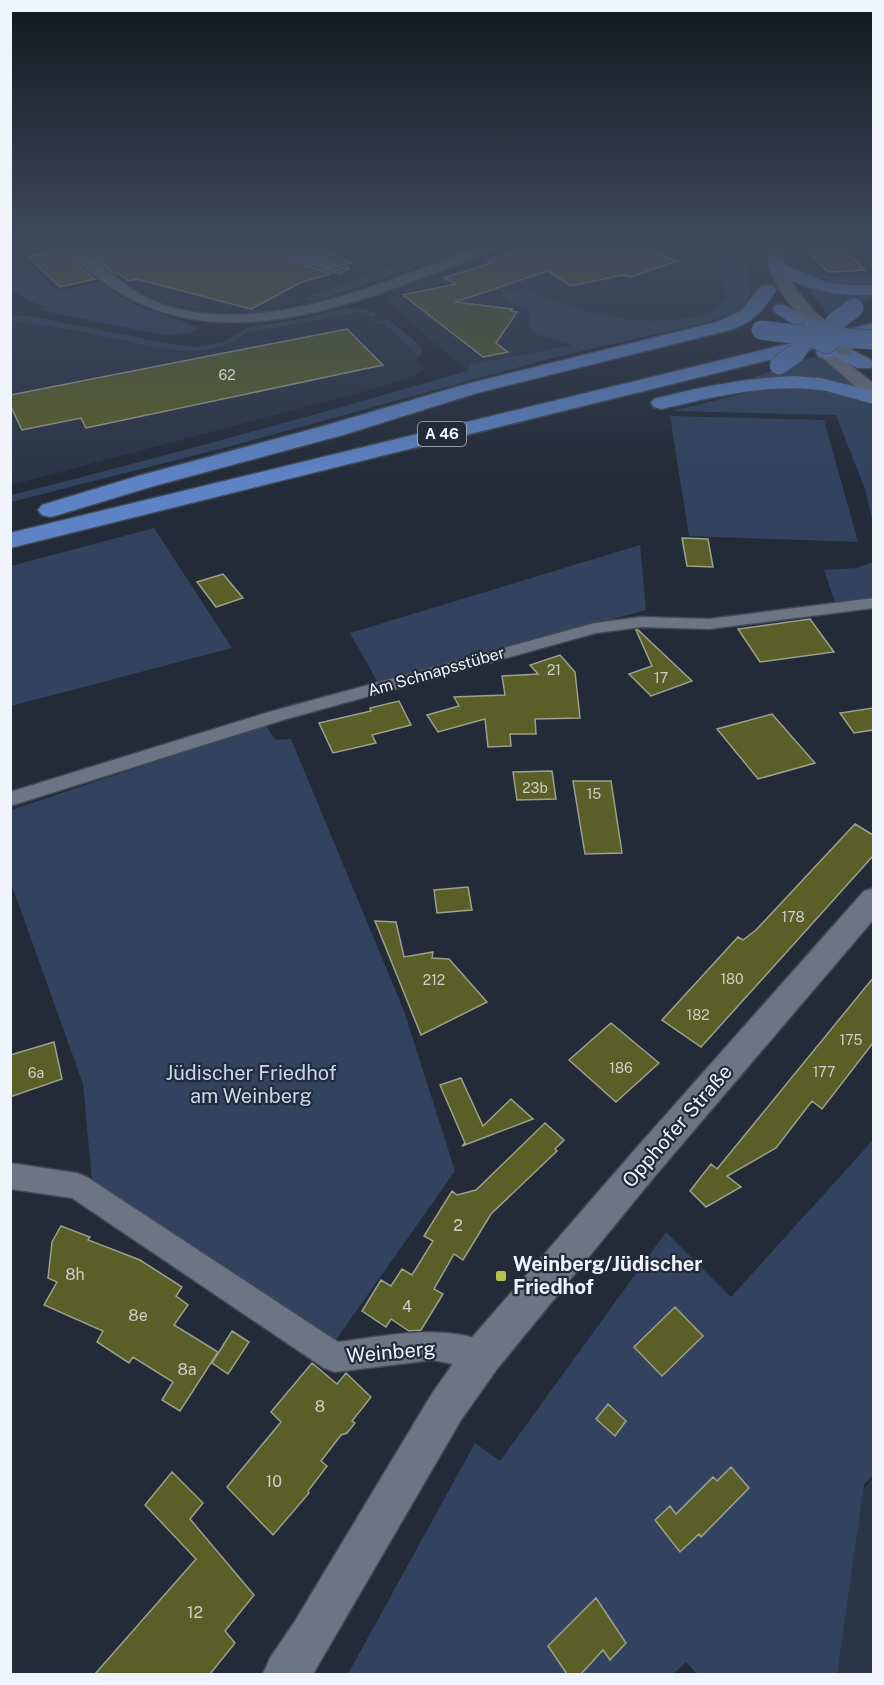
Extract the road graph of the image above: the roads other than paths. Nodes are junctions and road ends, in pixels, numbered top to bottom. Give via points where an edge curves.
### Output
1 (737, 322) edge
2 (803, 322) edge
3 (808, 322) edge
4 (821, 322) edge
5 (833, 322) edge
6 (873, 328) edge
7 (702, 333) junction
8 (816, 333) junction
9 (873, 340) edge
10 (869, 369) edge
11 (873, 393) edge
12 (695, 395) junction
13 (873, 398) edge
14 (640, 408) dead end
15 (573, 424) dead end
16 (10, 523) edge
17 (10, 541) edge
18 (873, 603) edge
19 (10, 800) edge
20 (873, 899) edge
21 (10, 1176) edge
22 (483, 1355) junction
23 (286, 1674) edge

1 - 7 highway
2 - 8 main road
3 - 8 main road
4 - 16 highway, A 46
5 - 8 highway, bridge
6 - 17 highway, A 46
7 - 8 highway, bridge
7 - 16 highway via 470,389
8 - 9 highway, bridge
8 - 10 highway
8 - 11 street
8 - 12 highway, bridge via 779,365
12 - 13 highway via 802,381 853,390
12 - 14 highway
15 - 17 highway via 160,514
18 - 19 street, Am Schnapsstüber via 709,624 641,622 595,628 234,729
20 - 22 street, Opphofer Straße
21 - 22 street, Weinberg via 77,1186 334,1356 433,1345
22 - 23 street via 447,1406

